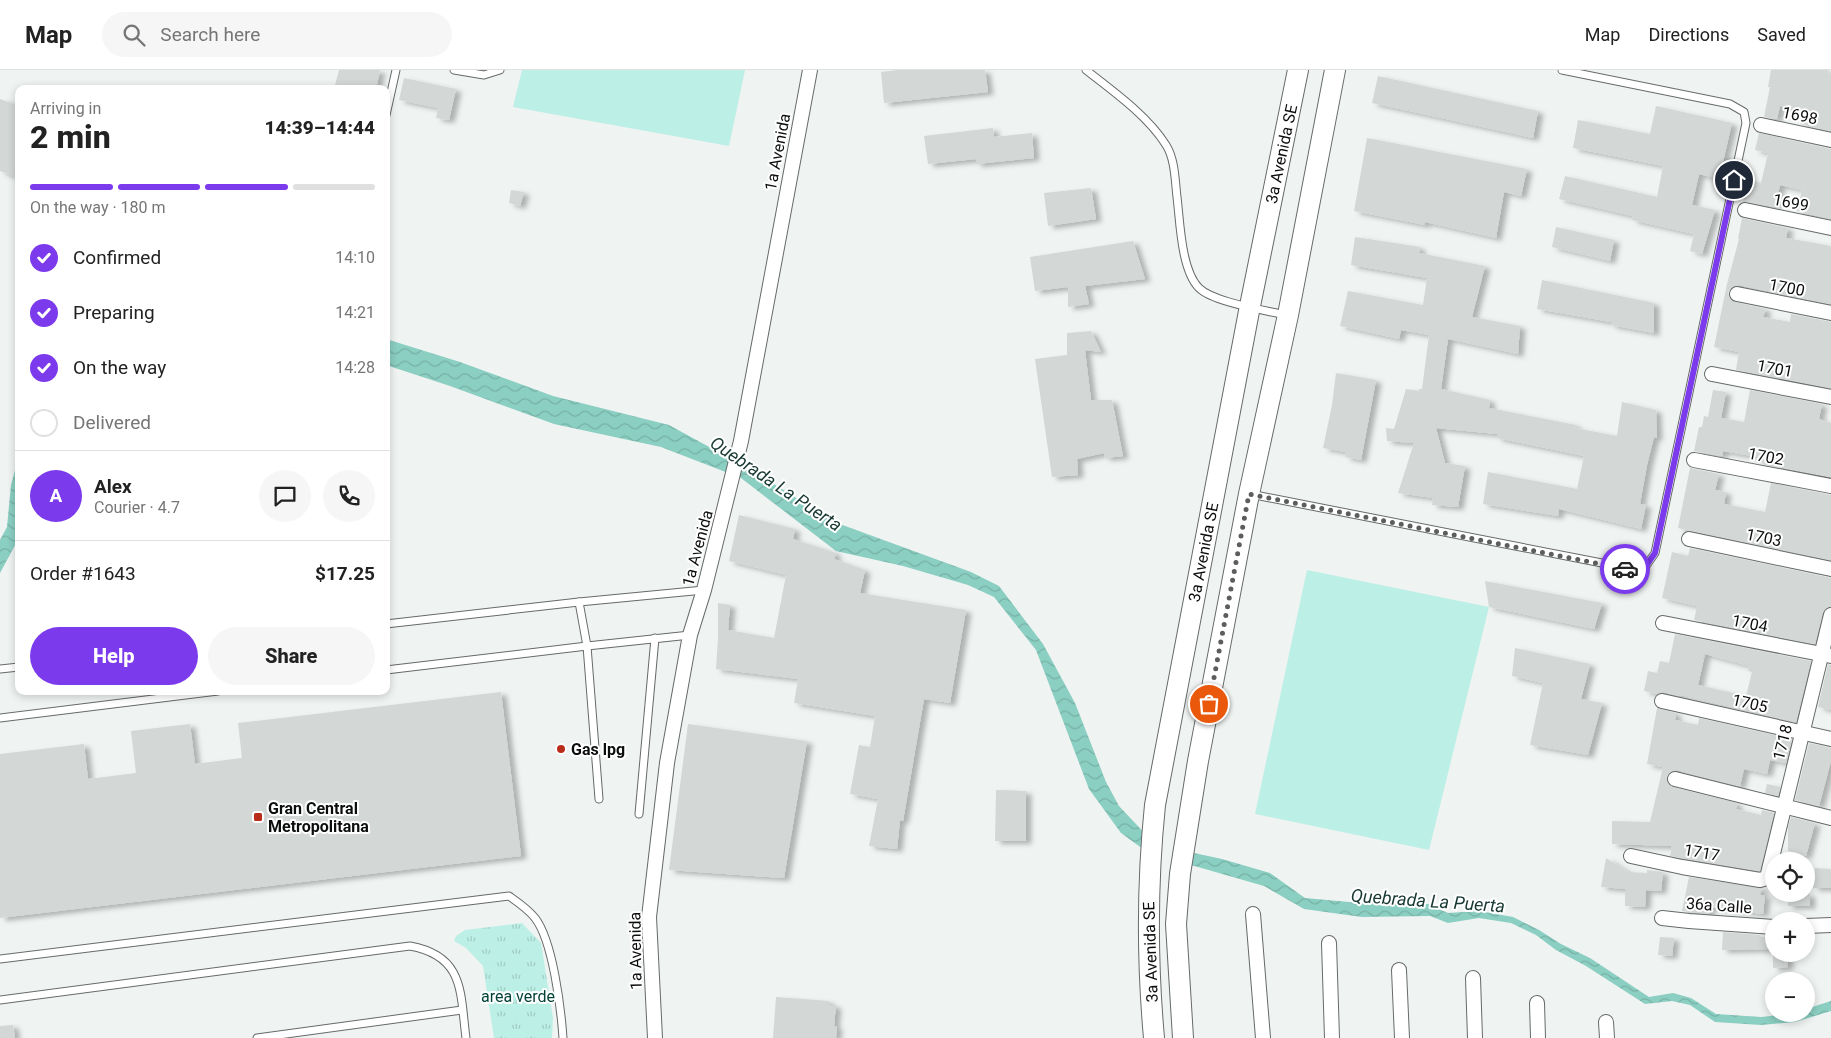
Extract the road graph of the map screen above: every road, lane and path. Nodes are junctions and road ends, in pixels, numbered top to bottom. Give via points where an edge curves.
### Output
1 (396, 70) edge
2 (454, 70) edge
3 (500, 70) edge
4 (810, 70) edge
5 (1086, 70) edge
6 (1298, 70) edge
7 (1335, 70) edge
8 (1562, 70) edge
9 (390, 96) edge
10 (1761, 125) dead end
11 (1831, 140) edge
12 (1745, 210) dead end
13 (1831, 228) edge
14 (1737, 294) dead end
15 (1250, 306) junction
16 (1831, 313) edge
17 (1288, 315) junction
18 (1712, 374) dead end
19 (1831, 397) edge
20 (1694, 460) dead end
21 (1831, 486) edge
22 (1249, 494) junction
23 (1689, 539) dead end
24 (1831, 569) edge
25 (704, 590) junction
26 (579, 602) junction
27 (1831, 615) edge
28 (1663, 623) dead end
29 (390, 624) edge
30 (690, 635) junction
31 (655, 638) junction
32 (587, 646) junction
33 (1826, 655) edge
34 (15, 667) edge
35 (0, 669) edge
36 (390, 670) edge
37 (186, 695) edge
38 (1662, 701) dead end
39 (0, 718) edge
40 (1802, 733) junction
41 (1831, 739) edge
42 (1675, 779) dead end
43 (599, 799) dead end
44 (1785, 806) junction
45 (639, 814) dead end
46 (1831, 818) edge
47 (1774, 852) edge
48 (1630, 856) dead end
49 (1765, 879) edge
50 (1253, 914) dead end
51 (1662, 918) dead end
52 (1831, 925) edge
53 (1765, 926) edge
54 (1815, 926) edge
55 (1330, 943) dead end
56 (0, 959) edge
57 (1399, 970) dead end
58 (1474, 978) dead end
59 (0, 1000) edge
60 (1537, 1004) dead end
61 (462, 1010) junction
62 (1606, 1022) dead end
63 (258, 1038) edge
64 (466, 1038) edge
65 (562, 1038) edge
66 (655, 1038) edge
67 (1154, 1038) edge
68 (1183, 1038) edge
69 (1263, 1038) edge
70 (1332, 1038) edge
71 (1402, 1038) edge
72 (1475, 1038) edge
73 (1538, 1038) edge
74 (1607, 1038) edge

1 - 9 lane
2 - 3 lane via 484,75
4 - 25 street, 1a Avenida via 741,441
5 - 15 lane via 1128,104 1167,146 1174,171 1188,271 1199,288 1222,300
6 - 15 street, 3a Avenida SE
7 - 17 street, 3a Avenida SE
8 - 22 lane via 1730,104 1744,112 1746,123 1655,553 1641,573
10 - 11 street, 1698
12 - 13 street, 1699
14 - 16 street, 1700
15 - 17 lane
15 - 67 street, 3a Avenida SE via 1156,805 1148,898
17 - 22 street, 3a Avenida SE
18 - 19 street, 1701
20 - 21 street, 1702
22 - 68 street, 3a Avenida SE via 1180,874 1176,924
23 - 24 street, 1703
25 - 26 lane
25 - 30 street, 1a Avenida
26 - 29 lane
26 - 32 lane
27 - 33 street, 1718
28 - 33 street, 1704
30 - 31 lane
30 - 66 street, 1a Avenida via 667,763 650,917
31 - 32 lane
31 - 45 lane
32 - 36 lane
32 - 43 lane
33 - 40 street, 1718
34 - 35 lane
37 - 39 lane
38 - 40 street, 1705
40 - 41 street, 1705
40 - 44 street, 1718
42 - 44 street
44 - 46 street
44 - 47 street, 1718
48 - 49 street, 1717
50 - 69 street
51 - 53 street, 36a Calle
52 - 54 street
55 - 70 street
56 - 65 lane via 509,896 537,920 551,954
57 - 71 street
58 - 72 street
59 - 61 lane via 410,946 426,949 442,958 453,970 460,987
60 - 73 street
61 - 63 lane
61 - 64 lane
62 - 74 street

